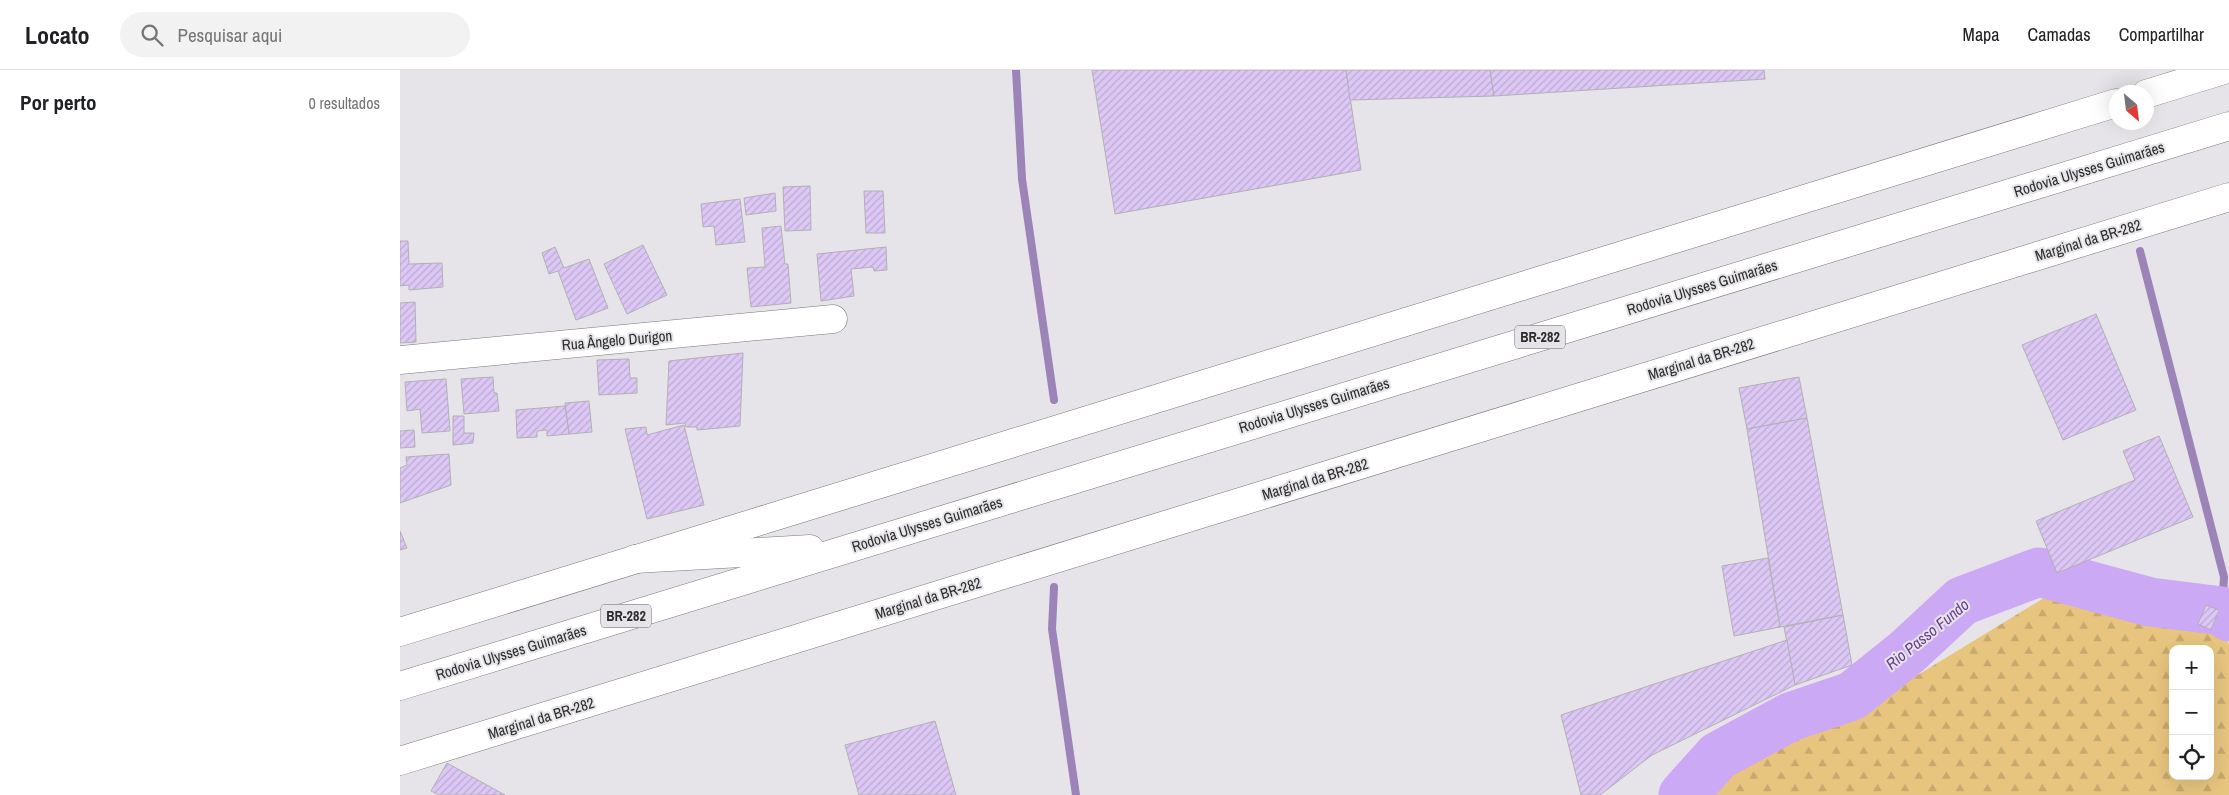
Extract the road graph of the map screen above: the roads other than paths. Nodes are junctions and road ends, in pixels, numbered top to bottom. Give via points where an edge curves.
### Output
1 (2224, 70) edge
2 (2154, 92) edge
3 (2109, 105) edge
4 (2229, 126) edge
5 (2229, 197) edge
6 (833, 319) dead end
7 (400, 360) edge
8 (851, 547) junction
9 (636, 559) junction
10 (400, 632) edge
11 (400, 686) edge
12 (400, 761) edge

1 - 2 main road
3 - 9 main road
4 - 8 main road, Rodovia Ulysses Guimarães / BR-282
5 - 12 main road, Marginal da BR-282
6 - 7 main road, Rua Ângelo Durigon
8 - 9 main road
8 - 11 main road, Rodovia Ulysses Guimarães / BR-282
9 - 10 main road

